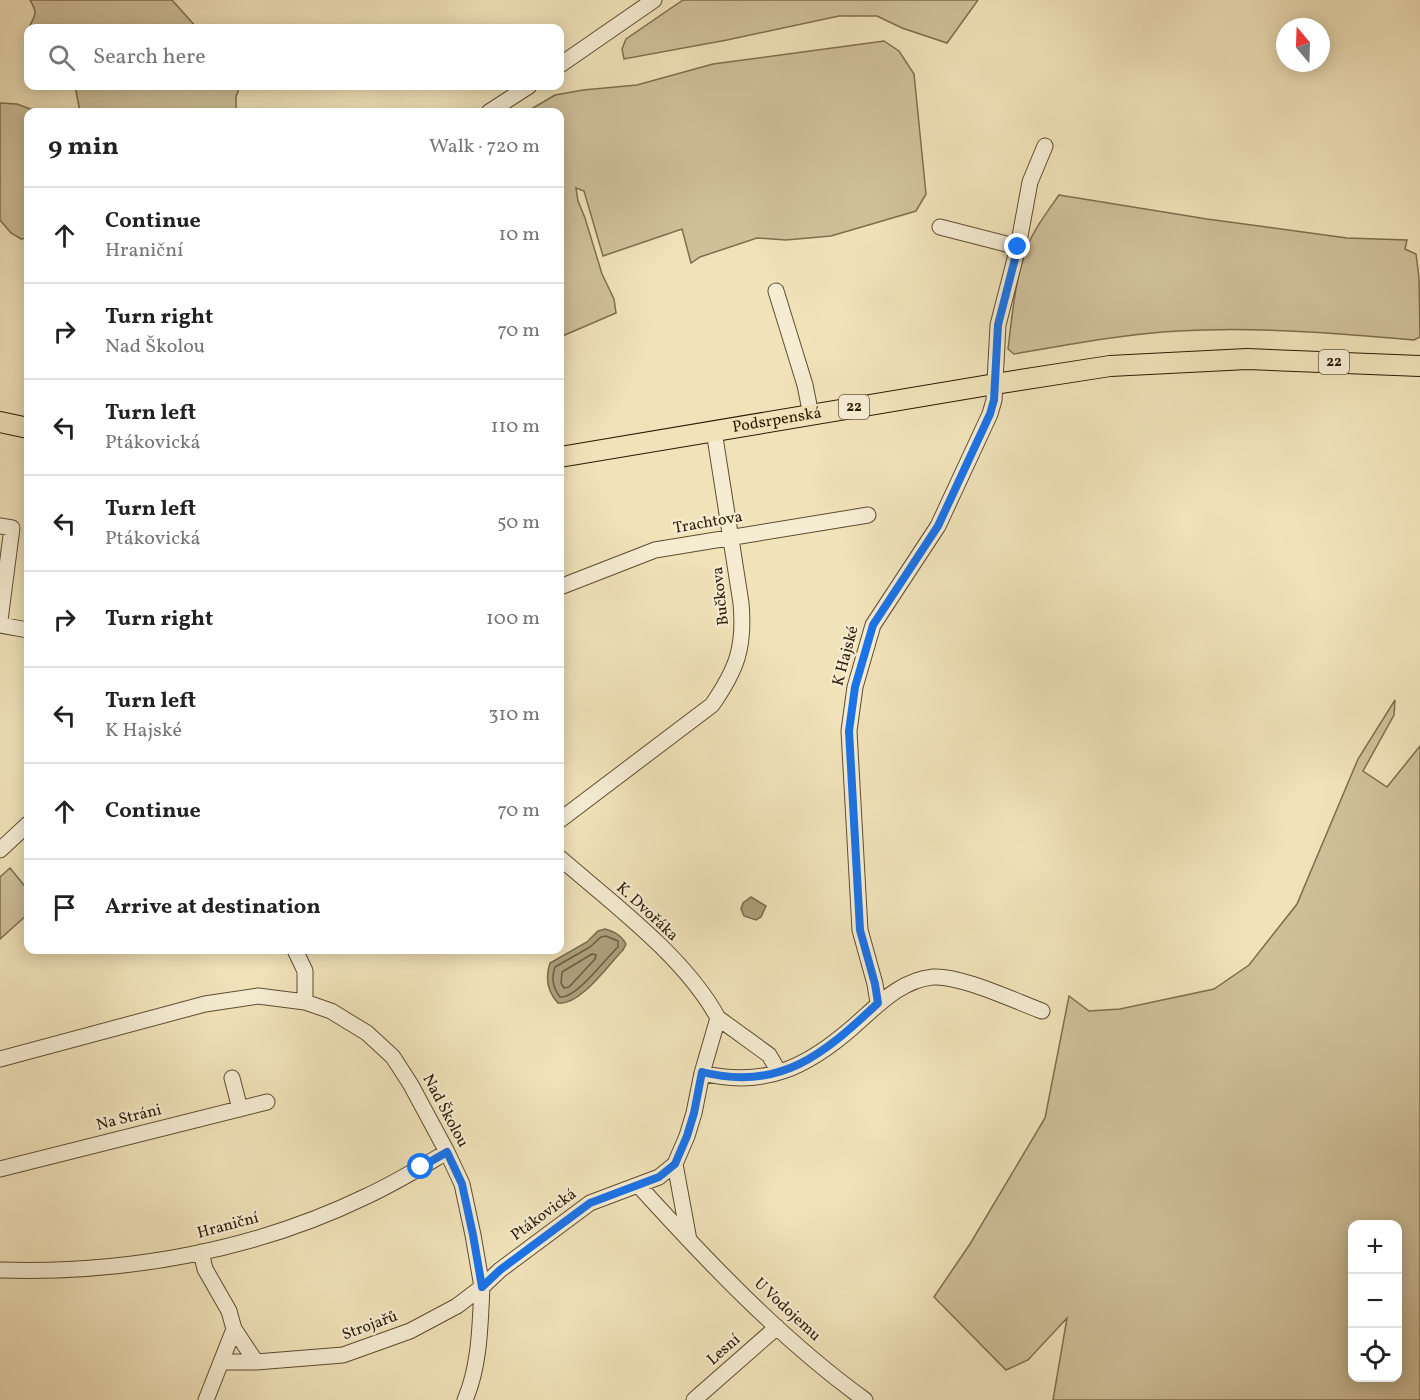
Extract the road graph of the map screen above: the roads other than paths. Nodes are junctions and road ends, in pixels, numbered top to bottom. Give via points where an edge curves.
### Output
1 (654, 0) edge
2 (564, 62) edge
3 (523, 90) edge
4 (495, 108) edge
5 (1045, 146) dead end
6 (940, 227) dead end
7 (1018, 247) junction
8 (776, 291) dead end
9 (1420, 366) edge
10 (995, 384) junction
11 (811, 415) junction
12 (0, 422) edge
13 (24, 427) edge
14 (714, 431) junction
15 (564, 456) edge
16 (868, 515) dead end
17 (6, 527) edge
18 (732, 536) junction
19 (564, 585) edge
20 (0, 622) edge
21 (24, 629) edge
22 (564, 817) edge
23 (24, 827) edge
24 (1, 847) edge
25 (564, 861) edge
26 (298, 954) edge
27 (305, 1002) junction
28 (878, 1003) junction
29 (1042, 1011) dead end
30 (718, 1018) junction
31 (0, 1059) edge
32 (702, 1072) junction
33 (779, 1072) junction
34 (232, 1078) dead end
35 (267, 1101) dead end
36 (240, 1108) junction
37 (447, 1152) junction
38 (675, 1164) junction
39 (0, 1169) edge
40 (639, 1186) junction
41 (690, 1242) junction
42 (201, 1252) junction
43 (0, 1270) edge
44 (482, 1287) junction
45 (777, 1328) junction
46 (234, 1329) junction
47 (222, 1362) junction
48 (256, 1362) junction
49 (206, 1400) edge
50 (465, 1400) edge
51 (694, 1400) edge
52 (865, 1400) edge

1 - 2 street
3 - 4 street
5 - 7 street, K Hajské via 1030,182
6 - 7 street
7 - 10 street, K Hajské via 998,325
8 - 11 street
9 - 10 main road, 22 via 1247,359 1110,366
10 - 11 main road, Podsrpenská / 22
10 - 28 street, K Hajské via 990,414 938,526 873,625 855,687 849,731 860,930
11 - 14 main road, Podsrpenská / 22
12 - 13 main road
14 - 15 main road, Podsrpenská / 22
14 - 18 street, Bučkova
16 - 18 street, Trachtova
17 - 20 street
18 - 19 street, Trachtova via 655,550
18 - 22 street, Bučkova via 743,622 739,652 729,681 712,705
20 - 21 street
23 - 24 street
25 - 30 street, K. Dvořáka via 651,936 707,996
26 - 27 street via 305,971
27 - 31 street, Nad Školou via 258,996 205,1004
27 - 37 street, Nad Školou via 331,1011 367,1032 393,1057
28 - 29 street via 919,980 943,977
28 - 33 street via 814,1057
30 - 32 street
30 - 33 street via 769,1055
32 - 33 street via 724,1078
32 - 38 street via 694,1113
34 - 36 street
35 - 36 street, Na Stráni
36 - 39 street, Na Stráni
37 - 42 street, Hraniční via 367,1196 318,1217
37 - 44 street, Nad Školou via 462,1184
38 - 40 street, Ptákovická
38 - 41 street
40 - 41 street, U Vodojemu
40 - 44 street, Ptákovická via 590,1203
41 - 45 street, U Vodojemu
42 - 43 street, Hraniční via 105,1267
42 - 46 street via 205,1269 229,1311
44 - 48 street, Strojařů via 458,1306 410,1331 343,1355
44 - 50 street via 480,1337
45 - 51 street, Lesní
45 - 52 street, U Vodojemu
46 - 47 street
46 - 48 street
47 - 48 street, Strojařů
47 - 49 street

